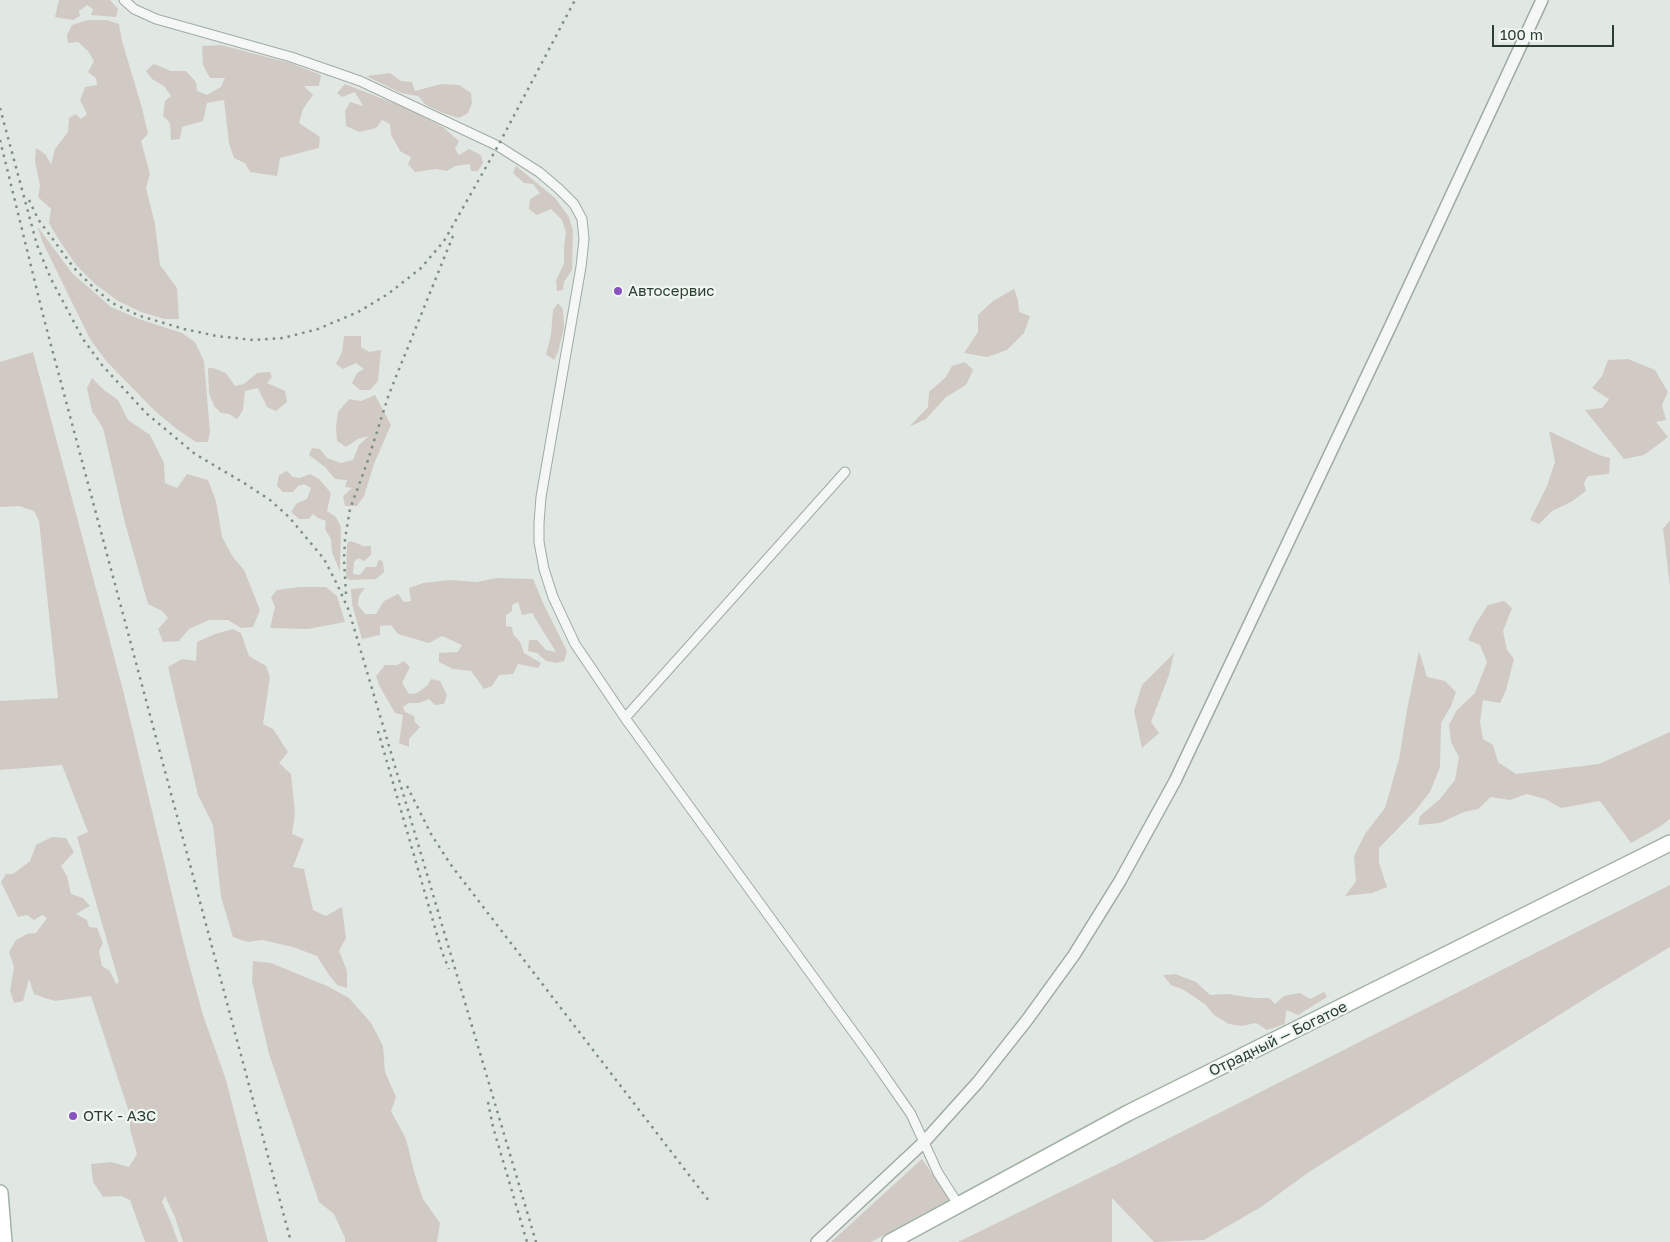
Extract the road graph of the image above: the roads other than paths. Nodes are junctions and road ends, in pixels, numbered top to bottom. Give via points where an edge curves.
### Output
1 (124, 0) edge
2 (1542, 0) edge
3 (845, 472) dead end
4 (625, 718) junction
5 (1670, 843) edge
6 (924, 1142) junction
7 (0, 1192) edge
8 (958, 1204) junction
9 (4, 1242) edge
10 (817, 1242) edge
11 (890, 1242) edge

1 - 4 street via 134,9 156,19 360,80 498,146 539,172 574,204 582,219 584,239 541,497 539,542 544,569 563,622 574,644
2 - 6 street via 1383,343 1147,834 1069,962 978,1082
3 - 4 street
4 - 6 street via 870,1054 911,1114
5 - 8 main road, Отрадный — Богатое via 1128,1113
6 - 8 street
6 - 10 street
7 - 9 main road
8 - 11 main road, Отрадный — Богатое

